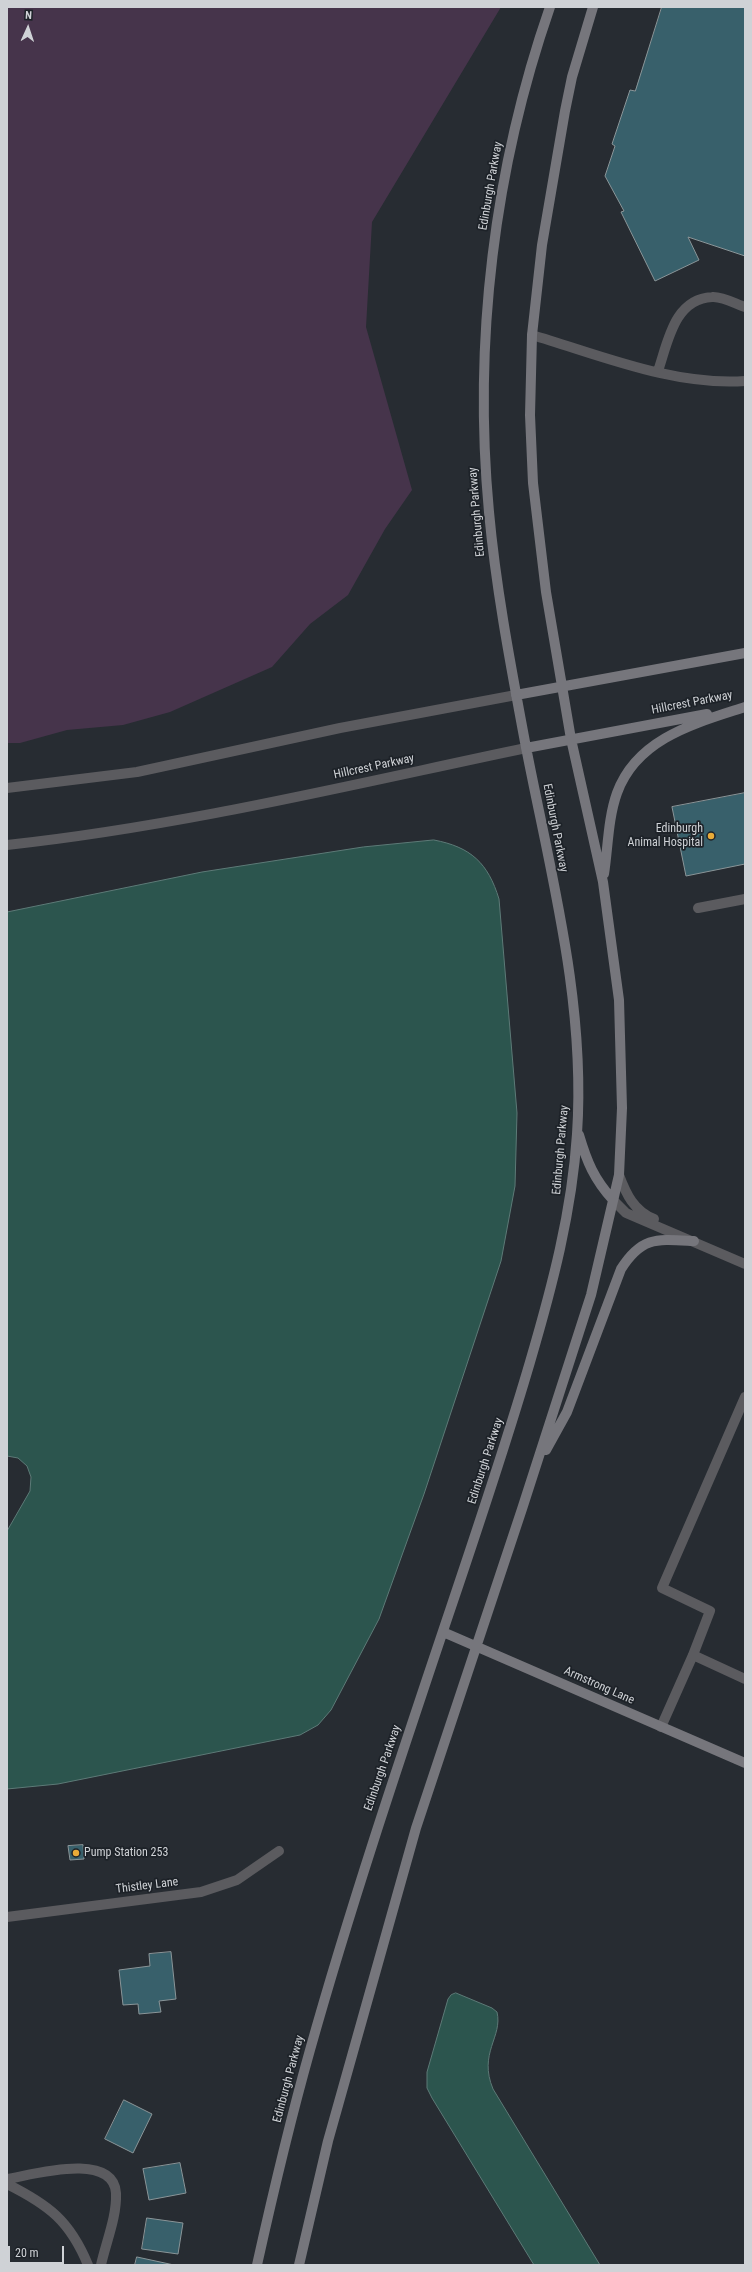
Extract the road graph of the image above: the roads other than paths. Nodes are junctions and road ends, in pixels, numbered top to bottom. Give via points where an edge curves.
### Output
1 (550, 7) edge
2 (593, 7) edge
3 (745, 306) edge
4 (532, 335) junction
5 (658, 372) junction
6 (745, 381) edge
7 (745, 653) edge
8 (562, 687) junction
9 (516, 695) junction
10 (745, 707) edge
11 (571, 739) junction
12 (526, 748) junction
13 (7, 788) edge
14 (7, 845) edge
15 (603, 882) junction
16 (745, 899) edge
17 (698, 908) dead end
18 (578, 1129) junction
19 (619, 1175) junction
20 (613, 1200) junction
21 (694, 1241) junction
22 (745, 1264) edge
23 (745, 1397) edge
24 (535, 1470) junction
25 (443, 1632) junction
26 (476, 1646) junction
27 (693, 1655) junction
28 (745, 1679) edge
29 (661, 1727) junction
30 (745, 1763) edge
31 (279, 1851) dead end
32 (7, 1917) edge
33 (7, 2179) edge
34 (7, 2184) edge
35 (88, 2265) edge
36 (101, 2265) edge
37 (257, 2265) edge
38 (299, 2265) edge

1 - 9 main road, Edinburgh Parkway via 525,88 506,174 493,256 487,323 484,391 488,511
2 - 4 main road via 572,77 559,144 542,245
3 - 5 street via 713,297 693,301 676,316
4 - 5 street
4 - 8 main road via 530,415 533,483 540,551
5 - 6 street via 702,379
7 - 8 main road
8 - 9 main road
8 - 11 main road
9 - 12 main road, Edinburgh Parkway
9 - 13 street via 340,728 137,772
10 - 11 main road, Hillcrest Parkway
10 - 15 main road via 684,727 662,739 643,755 626,775 612,811
11 - 12 main road, Hillcrest Parkway
11 - 15 main road
12 - 14 street, Hillcrest Parkway via 198,817
12 - 18 main road, Edinburgh Parkway via 569,964 576,1041
15 - 19 main road via 619,1000 622,1108
16 - 17 street
18 - 20 main road via 588,1165 601,1187
18 - 25 main road, Edinburgh Parkway via 573,1186 555,1279 508,1438
19 - 20 main road
19 - 21 street via 628,1199 646,1216 680,1229
20 - 21 street via 626,1213
20 - 24 main road via 591,1295
21 - 22 street
21 - 24 main road via 667,1239 647,1242 631,1253 621,1269 567,1412
23 - 27 street via 662,1588 710,1610
24 - 26 main road
25 - 26 main road, Armstrong Lane
25 - 37 main road, Edinburgh Parkway via 380,1820 308,2056
26 - 29 main road, Armstrong Lane
26 - 38 main road via 392,1910 328,2141
27 - 28 street
27 - 29 street
29 - 30 main road, Armstrong Lane
31 - 32 street, Thistley Lane via 237,1880 201,1892
33 - 36 street via 76,2168 94,2169 109,2177 116,2191 115,2207
34 - 35 street via 44,2204 64,2222 80,2246

